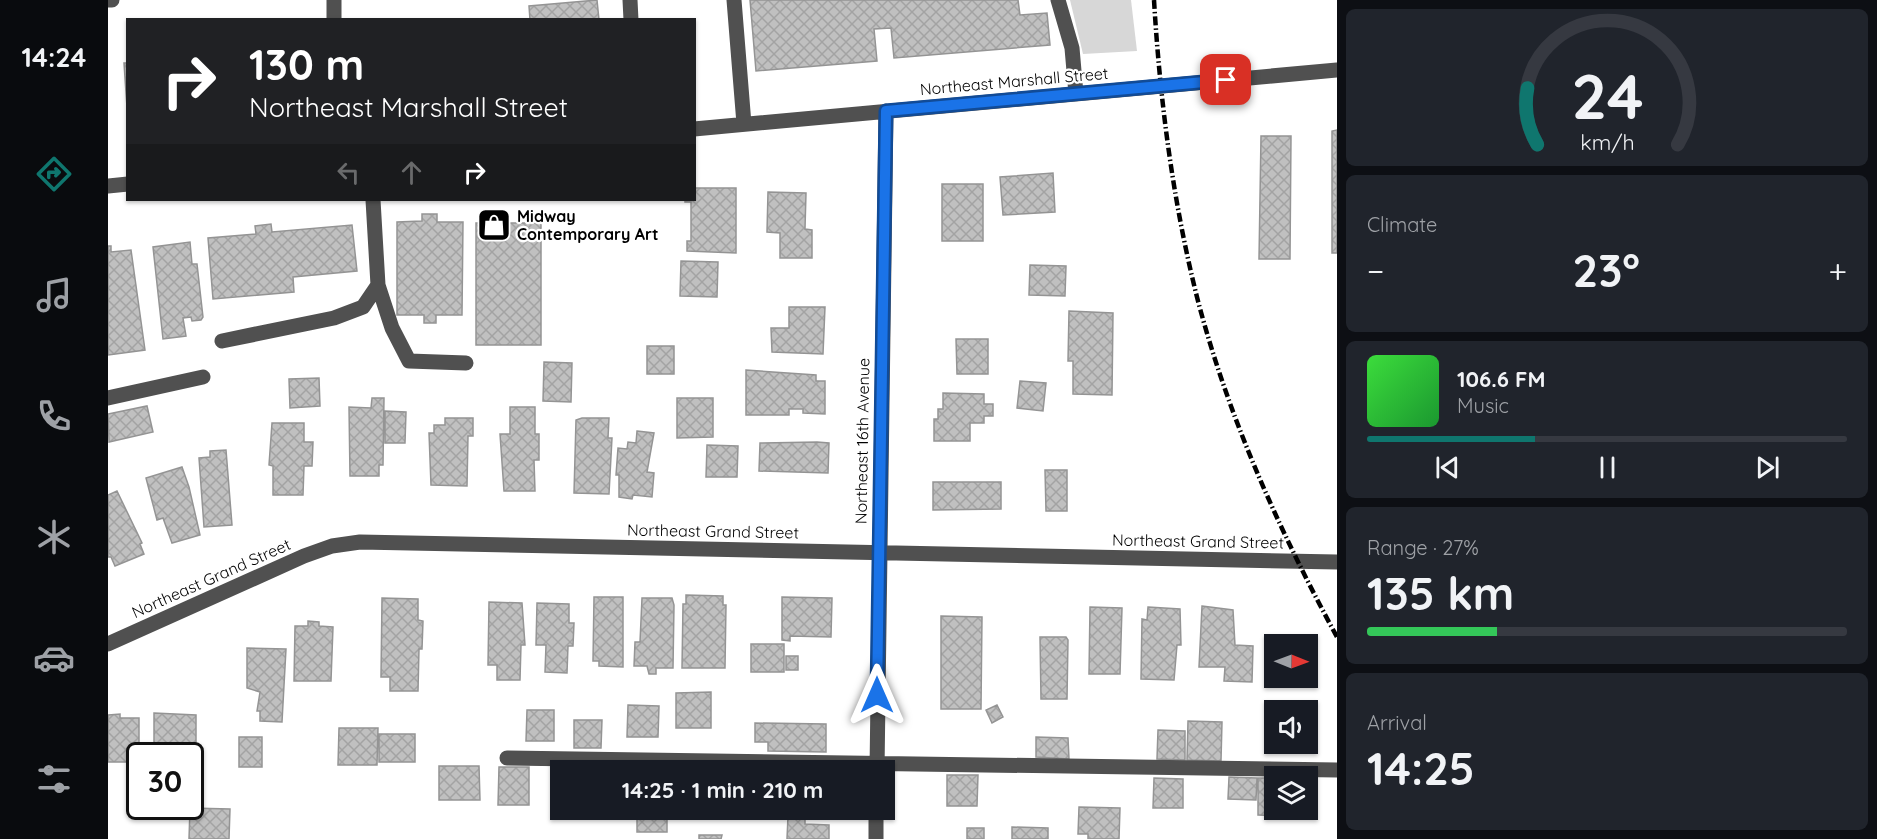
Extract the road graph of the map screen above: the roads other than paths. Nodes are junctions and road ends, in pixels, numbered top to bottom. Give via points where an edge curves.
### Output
1 (334, 0) edge
2 (630, 0) edge
3 (735, 0) edge
4 (1058, 0) edge
5 (334, 18) edge
6 (631, 18) edge
7 (1337, 70) edge
8 (1076, 94) junction
9 (886, 111) junction
10 (744, 124) junction
11 (696, 129) edge
12 (126, 184) edge
13 (108, 186) edge
14 (373, 201) edge
15 (378, 285) junction
16 (222, 341) dead end
17 (466, 363) dead end
18 (203, 377) dead end
19 (108, 398) edge
20 (879, 552) junction
21 (1337, 562) edge
22 (108, 644) edge
23 (507, 758) dead end
24 (600, 760) edge
25 (877, 760) edge
26 (895, 766) edge
27 (1337, 770) edge
28 (876, 820) edge
29 (876, 839) edge

1 - 5 street
2 - 6 street
3 - 10 street
4 - 8 street via 1072,48
7 - 8 street, Northeast Marshall Street
8 - 9 street, Northeast Marshall Street
9 - 10 street, Northeast Marshall Street
9 - 20 street, Northeast 16th Avenue
10 - 11 street, Northeast Marshall Street
12 - 13 street
14 - 15 street
15 - 16 street via 363,307 334,318
15 - 17 street via 392,328 409,361
18 - 19 street
20 - 21 street, Northeast Grand Street
20 - 22 street, Northeast Grand Street via 360,542 304,556
20 - 25 street, Northeast 16th Avenue
23 - 24 street
26 - 27 street
28 - 29 street

